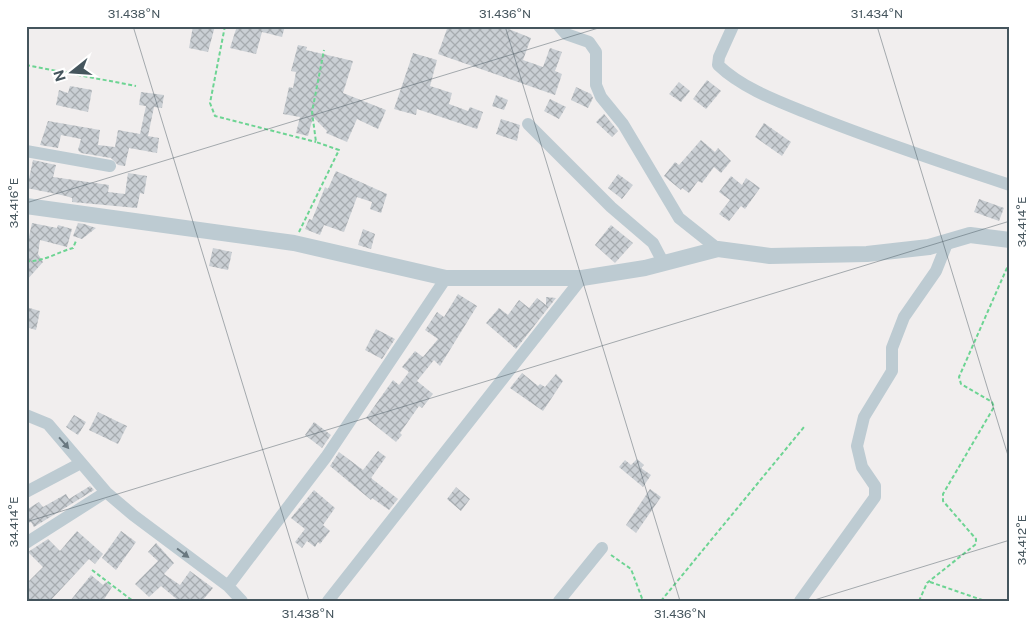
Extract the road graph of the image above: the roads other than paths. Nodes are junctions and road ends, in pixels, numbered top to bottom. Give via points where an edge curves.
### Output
1 (559, 26) edge
2 (733, 26) edge
3 (528, 124) dead end
4 (26, 151) edge
5 (110, 166) dead end
6 (1010, 185) edge
7 (26, 206) edge
8 (1010, 240) edge
9 (948, 242) junction
10 (718, 250) junction
11 (664, 264) junction
12 (446, 278) junction
13 (582, 278) junction
14 (26, 415) edge
15 (81, 463) junction
16 (26, 492) edge
17 (106, 492) junction
18 (26, 543) edge
19 (602, 548) road end
20 (228, 586) junction
21 (242, 601) edge
22 (328, 601) edge
23 (559, 601) edge
24 (800, 601) edge

1 - 10 street via 566,34 589,42 593,47 596,52 596,85 601,97 623,124 679,218
2 - 6 street via 719,56 718,66 726,73 777,101 835,124
3 - 11 street via 611,207 653,243
4 - 5 street
7 - 12 street via 294,243
8 - 9 street via 970,235
9 - 10 street via 867,254 770,256
9 - 24 street via 936,270 904,317 892,348 892,371 864,417 857,446 862,467 875,486 875,497
10 - 11 street
11 - 13 street
12 - 13 street
12 - 20 street via 326,457
13 - 22 street
14 -> 15 street via 48,424
15 - 16 street
15 - 17 street
17 - 18 street
17 -> 20 street
19 - 23 street
20 - 21 street

